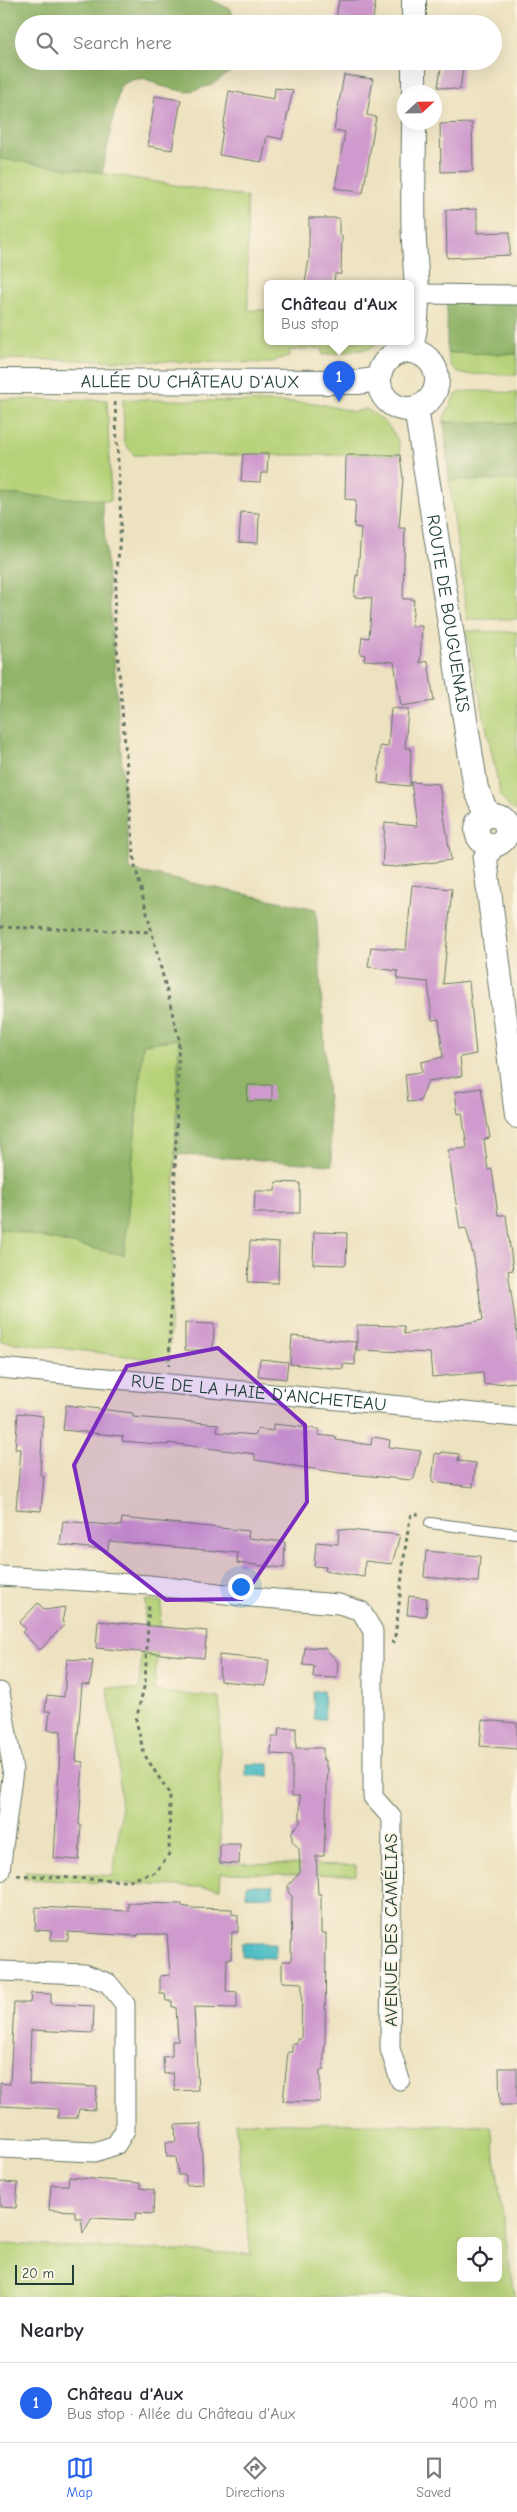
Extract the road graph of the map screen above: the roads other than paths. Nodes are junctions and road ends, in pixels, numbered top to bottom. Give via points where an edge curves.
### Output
1 (414, 0) edge
2 (414, 15) edge
3 (414, 70) edge
4 (414, 85) edge
5 (414, 130) edge
6 (418, 294) junction
7 (517, 295) edge
8 (414, 337) edge
9 (412, 345) edge
10 (410, 351) junction
11 (379, 379) junction
12 (0, 381) edge
13 (416, 408) junction
14 (505, 835) edge
15 (517, 1116) edge
16 (0, 1368) edge
17 (517, 1418) edge
18 (430, 1523) road end
19 (517, 1534) edge
20 (0, 1576) edge
21 (0, 1692) edge
22 (5, 1872) edge
23 (0, 1971) edge
24 (400, 2080) dead end
25 (0, 2148) edge

1 - 2 street
3 - 4 street
5 - 6 street via 414,240
6 - 7 street
6 - 8 street
9 - 10 street
10 - 11 street via 399,352 386,361
10 - 13 street via 428,358 437,380 428,401
11 - 12 street, ALLÉE DU CHÂTEAU D'AUX via 359,382
11 - 13 street via 381,390 392,404
13 - 14 street, ROUTE DE BOUGUENAIS via 476,789 488,815 480,820 476,829 479,838
14 - 15 street, ROUTE DE BOUGUENAIS via 485,859
16 - 17 street, RUE DE LA HAIE D'ANCHETEAU
18 - 19 lane
20 - 24 street, AVENUE DES CAMÉLIAS via 149,1584 339,1604 361,1611 373,1631 373,1797 392,1818 390,2049
21 - 22 street via 13,1770
23 - 25 street via 85,1974 108,1983 125,2004 125,2130 116,2146 95,2152

